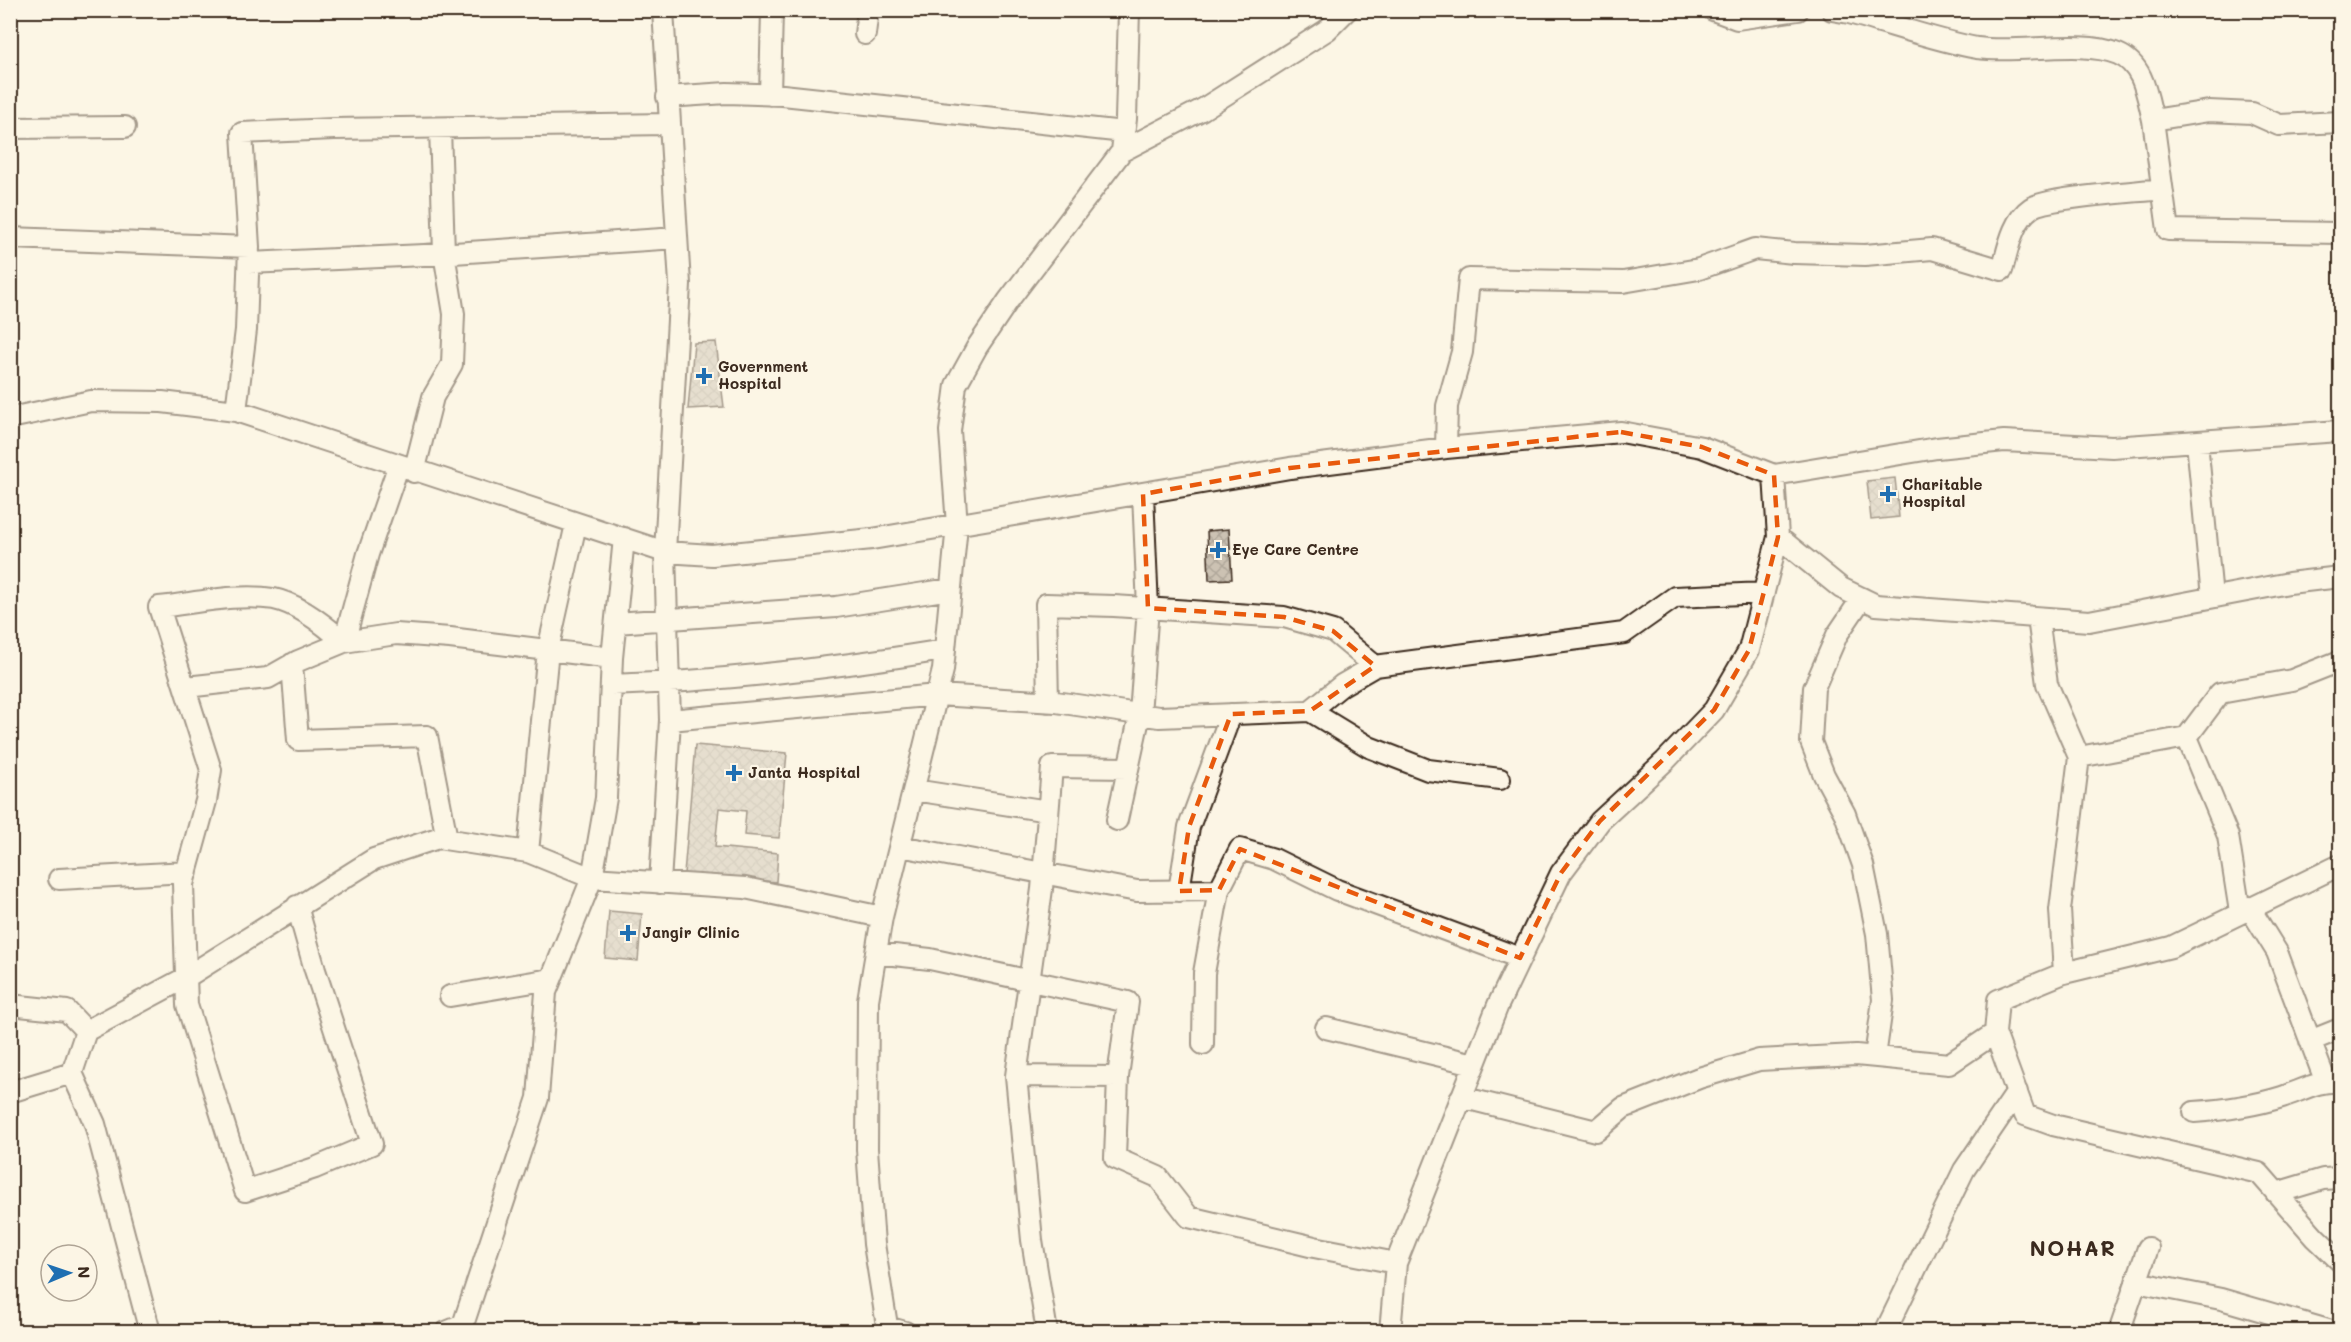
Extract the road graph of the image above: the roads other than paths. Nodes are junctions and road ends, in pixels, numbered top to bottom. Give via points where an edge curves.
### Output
1 (663, 10) edge
2 (772, 10) edge
3 (868, 10) edge
4 (1129, 10) edge
5 (1347, 10) edge
6 (1713, 10) edge
7 (1798, 10) edge
8 (1832, 10) edge
9 (866, 34) dead end
10 (770, 95) junction
11 (667, 97) junction
12 (2153, 120) junction
13 (2340, 122) edge
14 (668, 124) junction
15 (125, 127) dead end
16 (10, 128) edge
17 (440, 128) junction
18 (1123, 141) junction
19 (2162, 189) junction
20 (2340, 233) edge
21 (10, 238) edge
22 (677, 238) junction
23 (444, 253) junction
24 (249, 255) junction
25 (236, 411) junction
26 (10, 418) edge
27 (2340, 431) edge
28 (2197, 442) junction
29 (1446, 448) junction
30 (406, 469) junction
31 (1774, 475) junction
32 (1143, 494) junction
33 (576, 524) junction
34 (957, 525) junction
35 (1778, 537) junction
36 (624, 538) junction
37 (664, 552) junction
38 (2340, 577) edge
39 (950, 589) junction
40 (1764, 594) junction
41 (2212, 597) junction
42 (1862, 598) junction
43 (1148, 608) junction
44 (2038, 618) junction
45 (666, 619) junction
46 (616, 623) junction
47 (344, 642) junction
48 (548, 650) junction
49 (945, 650) junction
50 (612, 658) junction
51 (2340, 661) edge
52 (292, 664) junction
53 (1375, 666) junction
54 (668, 683) junction
55 (611, 685) junction
56 (186, 687) junction
57 (937, 695) junction
58 (1048, 702) junction
59 (1310, 711) junction
60 (1140, 714) junction
61 (1231, 714) junction
62 (670, 720) junction
63 (2187, 737) junction
64 (2079, 757) junction
65 (1128, 768) junction
66 (1500, 779) dead end
67 (914, 790) junction
68 (1048, 811) junction
69 (1117, 820) dead end
70 (447, 839) junction
71 (900, 846) junction
72 (528, 852) junction
73 (2340, 865) edge
74 (187, 872) junction
75 (1043, 873) junction
76 (592, 878) junction
77 (59, 879) dead end
78 (660, 883) junction
79 (1219, 890) junction
80 (1179, 891) junction
81 (297, 906) junction
82 (2245, 910) junction
83 (882, 917) junction
84 (876, 953) junction
85 (1520, 958) junction
86 (2064, 973) junction
87 (185, 978) junction
88 (550, 979) junction
89 (1028, 980) junction
90 (450, 996) dead end
91 (10, 1005) edge
92 (1326, 1028) dead end
93 (2340, 1029) edge
94 (86, 1031) junction
95 (1995, 1033) junction
96 (2310, 1041) junction
97 (1203, 1044) dead end
98 (1875, 1057) junction
99 (1474, 1064) junction
100 (72, 1073) junction
101 (1016, 1076) junction
102 (1118, 1077) junction
103 (2333, 1081) edge
104 (10, 1092) edge
105 (2017, 1092) junction
106 (1461, 1097) junction
107 (2194, 1112) dead end
108 (2340, 1178) edge
109 (2276, 1193) junction
110 (2148, 1248) dead end
111 (2340, 1261) edge
112 (1396, 1263) junction
113 (2136, 1281) junction
114 (893, 1330) edge
115 (150, 1332) edge
116 (446, 1332) edge
117 (1047, 1332) edge
118 (1390, 1332) edge
119 (1886, 1332) edge
120 (2119, 1332) edge
121 (2335, 1332) edge

1 - 11 street
2 - 10 street
3 - 9 street
4 - 18 street
5 - 18 street via 1327,30 1203,109
6 - 7 street via 1737,19
8 - 12 street via 1977,48 2090,48 2120,55 2141,74
10 - 11 street
10 - 18 street
11 - 14 street
12 - 13 street via 2209,111 2252,113 2278,125
12 - 19 street
14 - 17 street
14 - 22 street
15 - 16 street
17 - 23 street
17 - 24 street via 242,133
18 - 34 street via 1008,301 956,385 950,431
19 - 20 street via 2168,230
19 - 29 street via 2061,200 2031,208 2014,229 2002,270 1932,249 1865,255 1755,249 1699,269 1623,282 1469,279 1462,352 1447,406
21 - 24 street
22 - 23 street
22 - 37 street via 680,284
23 - 24 street
23 - 30 street via 454,314 452,364 433,397
24 - 25 street via 246,330
25 - 26 street via 162,402 91,401
25 - 30 street
27 - 28 street
28 - 31 street via 2112,447 2004,441 1936,448
28 - 41 street
29 - 31 street via 1621,432 1702,447
29 - 32 street via 1290,468
30 - 33 street
30 - 47 street via 368,554
31 - 35 street
32 - 34 street
32 - 43 street
33 - 36 street
33 - 48 street
34 - 37 street via 872,539 712,555
34 - 39 street
35 - 40 street
35 - 42 street via 1841,588
36 - 37 street
36 - 46 street
37 - 45 street
38 - 41 street
39 - 45 street via 836,607
39 - 49 street
40 - 53 street via 1675,597 1624,633
40 - 85 street via 1749,650 1714,710 1600,821 1561,873
41 - 44 street via 2089,621
42 - 44 street via 1876,605
42 - 98 street via 1837,635 1814,688 1812,742 1863,865 1877,934 1883,1000
43 - 53 street via 1284,617 1333,631
43 - 58 street via 1046,604
43 - 60 street
44 - 64 street via 2047,684
45 - 46 street
45 - 54 street
46 - 50 street
47 - 48 street via 396,634
47 - 52 street
47 - 56 street via 320,621 275,599 231,598 159,607
48 - 50 street
48 - 72 street
49 - 54 street via 855,665
49 - 57 street
50 - 55 street
51 - 63 street via 2292,680 2220,693
52 - 56 street via 268,678
52 - 70 street via 298,740 427,736
53 - 59 street via 1342,685
54 - 55 street
54 - 62 street
55 - 76 street via 606,798
56 - 74 street via 211,770
57 - 58 street
57 - 62 street
57 - 67 street
58 - 60 street
59 - 61 street
59 - 66 street via 1368,747 1428,770
60 - 61 street
60 - 65 street
61 - 80 street via 1189,827
62 - 78 street
63 - 64 street
63 - 82 street via 2228,836
64 - 86 street via 2060,910
65 - 68 street via 1052,767
65 - 69 street
67 - 68 street
67 - 71 street
68 - 75 street
70 - 72 street
70 - 81 street via 438,838 374,859
71 - 75 street
71 - 83 street
72 - 76 street
73 - 82 street
74 - 77 street
74 - 87 street via 183,884
75 - 80 street via 1137,891
75 - 89 street
76 - 78 street
76 - 88 street
78 - 83 street via 745,888
79 - 80 street
79 - 85 street via 1239,849 1274,859 1338,890
79 - 97 street via 1204,973
81 - 87 street
81 - 87 street via 372,1143 315,1168 245,1191 187,1005
82 - 86 street via 2171,947
82 - 96 street via 2277,952
83 - 84 street
84 - 89 street via 930,959
84 - 114 street via 868,1000 867,1149 874,1244
85 - 99 street
86 - 95 street via 1998,1000
87 - 94 street
88 - 90 street
88 - 116 street via 538,1098 463,1325
89 - 101 street
89 - 102 street via 1128,1002
91 - 94 street via 68,1011
92 - 99 street
93 - 96 street
94 - 100 street
95 - 98 street via 1949,1064
95 - 105 street
96 - 103 street
98 - 106 street via 1759,1060 1623,1108 1596,1131
99 - 106 street
100 - 104 street
100 - 115 street via 95,1124
101 - 102 street
101 - 117 street via 1032,1240
102 - 112 street via 1115,1158 1158,1178 1189,1216
103 - 107 street via 2235,1109
105 - 109 street via 2025,1115 2259,1173
105 - 119 street via 1964,1170
106 - 112 street
108 - 109 street
109 - 111 street
110 - 113 street
112 - 118 street
113 - 120 street
113 - 121 street via 2221,1299

